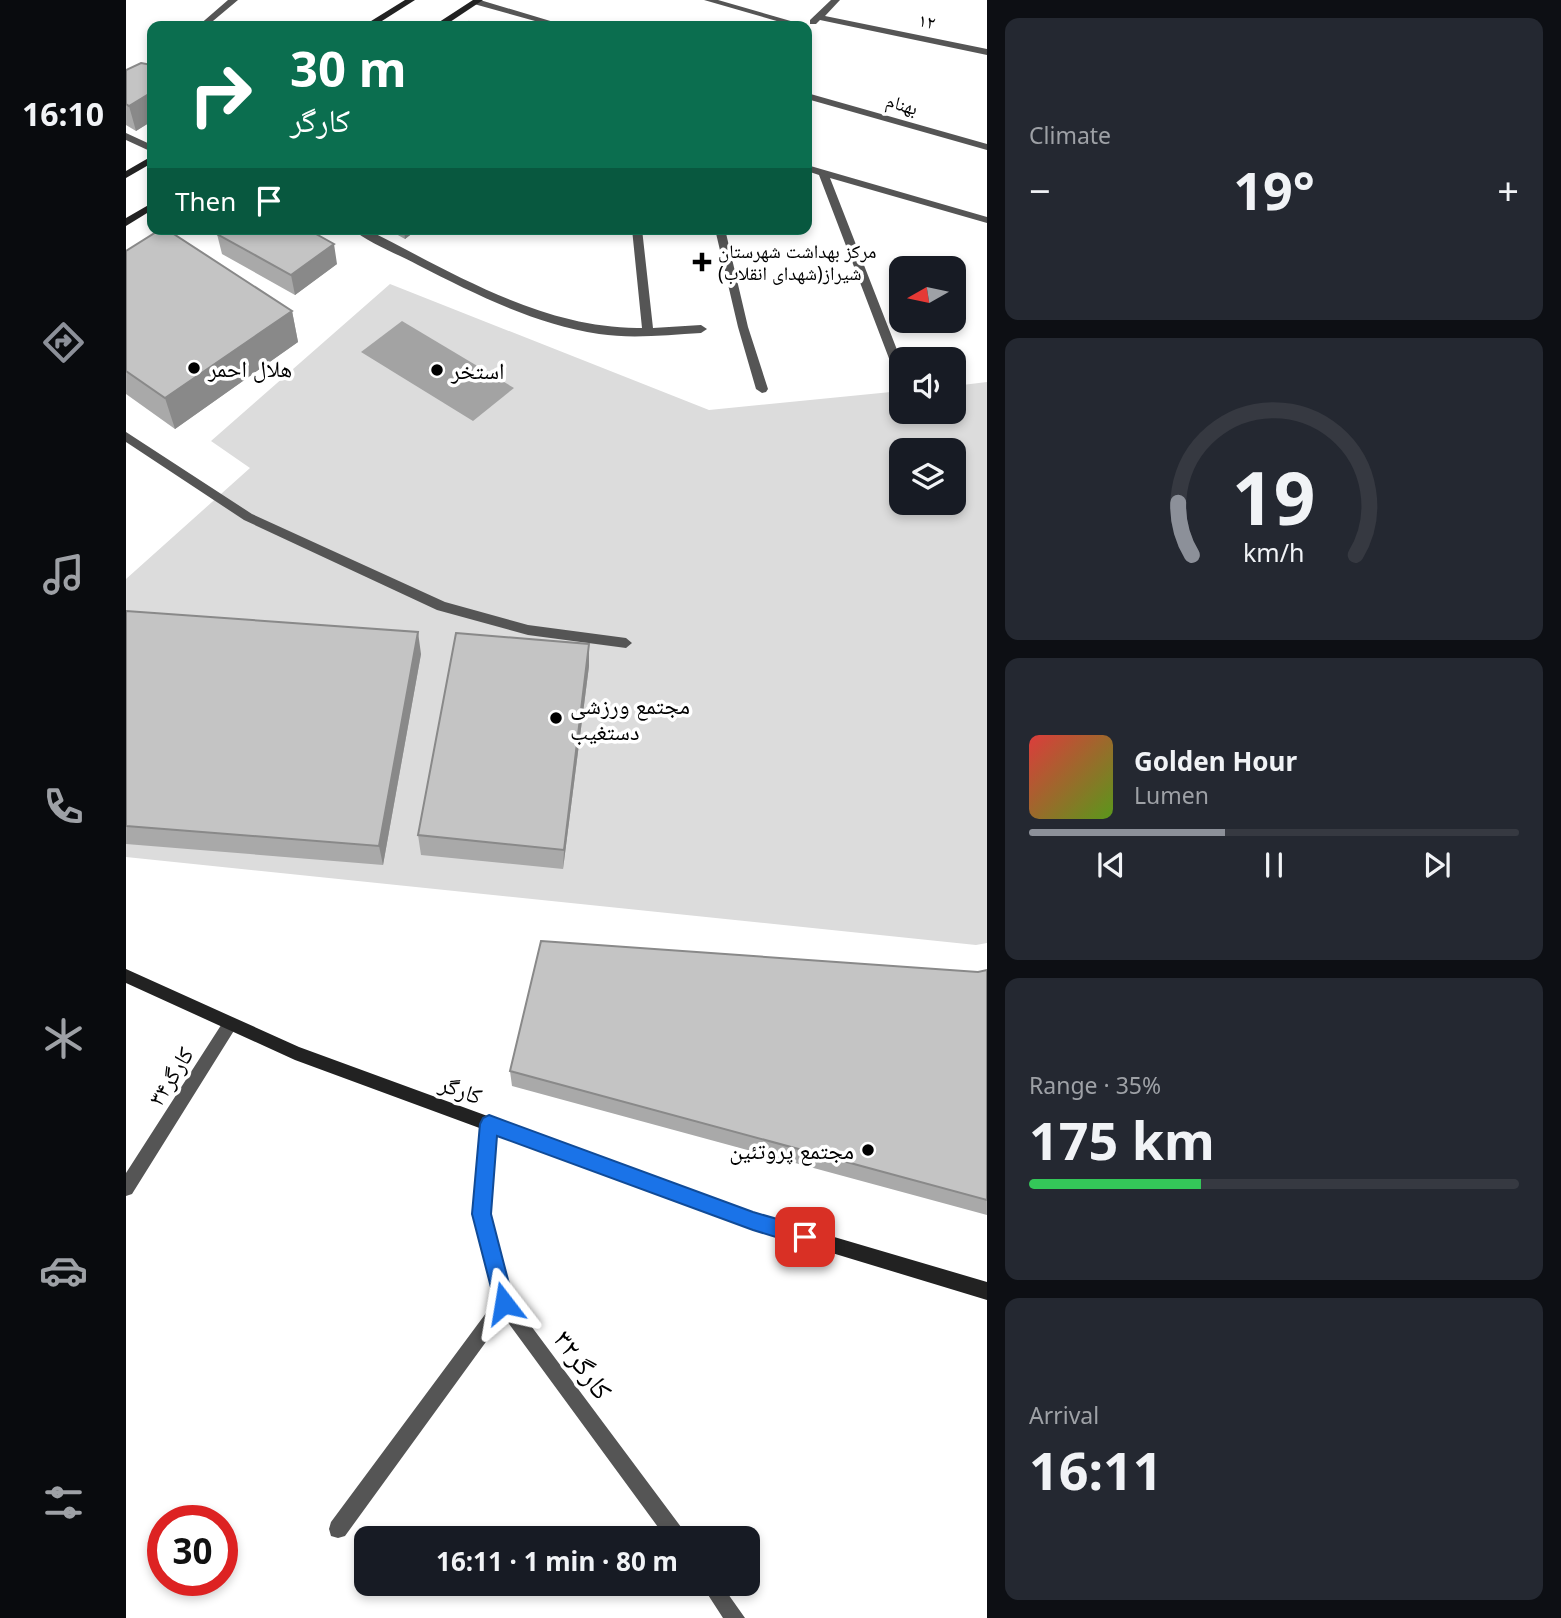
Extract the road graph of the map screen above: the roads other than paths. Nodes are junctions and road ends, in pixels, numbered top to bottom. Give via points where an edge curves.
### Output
1 (234, 0) edge
2 (411, 0) edge
3 (708, 0) edge
4 (835, 0) edge
5 (478, 1) edge
6 (818, 17) junction
7 (208, 21) edge
8 (376, 21) edge
9 (446, 21) edge
10 (545, 21) edge
11 (784, 21) edge
12 (812, 22) edge
13 (987, 52) edge
14 (812, 97) edge
15 (126, 135) edge
16 (147, 146) edge
17 (987, 147) edge
18 (147, 162) edge
19 (812, 170) edge
20 (823, 173) junction
21 (126, 175) edge
22 (147, 209) edge
23 (987, 220) edge
24 (126, 223) edge
25 (368, 235) edge
26 (638, 235) edge
27 (721, 235) edge
28 (701, 329) dead end
29 (648, 332) junction
30 (891, 347) edge
31 (762, 389) dead end
32 (126, 436) edge
33 (626, 643) dead end
34 (126, 976) edge
35 (230, 1024) junction
36 (489, 1124) junction
37 (126, 1188) edge
38 (987, 1291) edge
39 (504, 1303) junction
40 (668, 1526) edge
41 (338, 1529) dead end
42 (719, 1596) edge
43 (735, 1618) edge

1 - 7 street
2 - 8 street
3 - 11 street
4 - 6 street
5 - 9 street
5 - 10 street
6 - 12 street
6 - 13 street, ۱۲
14 - 17 street, بهنام
15 - 16 street
18 - 21 street
19 - 20 street
20 - 23 street
20 - 30 street
22 - 24 street
25 - 29 street via 524,310 598,330
26 - 29 street
27 - 31 street
28 - 29 street
32 - 33 street via 248,517 442,606 528,630
34 - 35 street, کارگر
35 - 36 street, کارگر via 295,1053
35 - 37 street, کارگر۳۴
36 - 38 street, کارگر via 753,1221
36 - 39 street, کارگر۳۲ via 481,1214
39 - 40 street, کارگر۳۲
39 - 41 street
42 - 43 street

